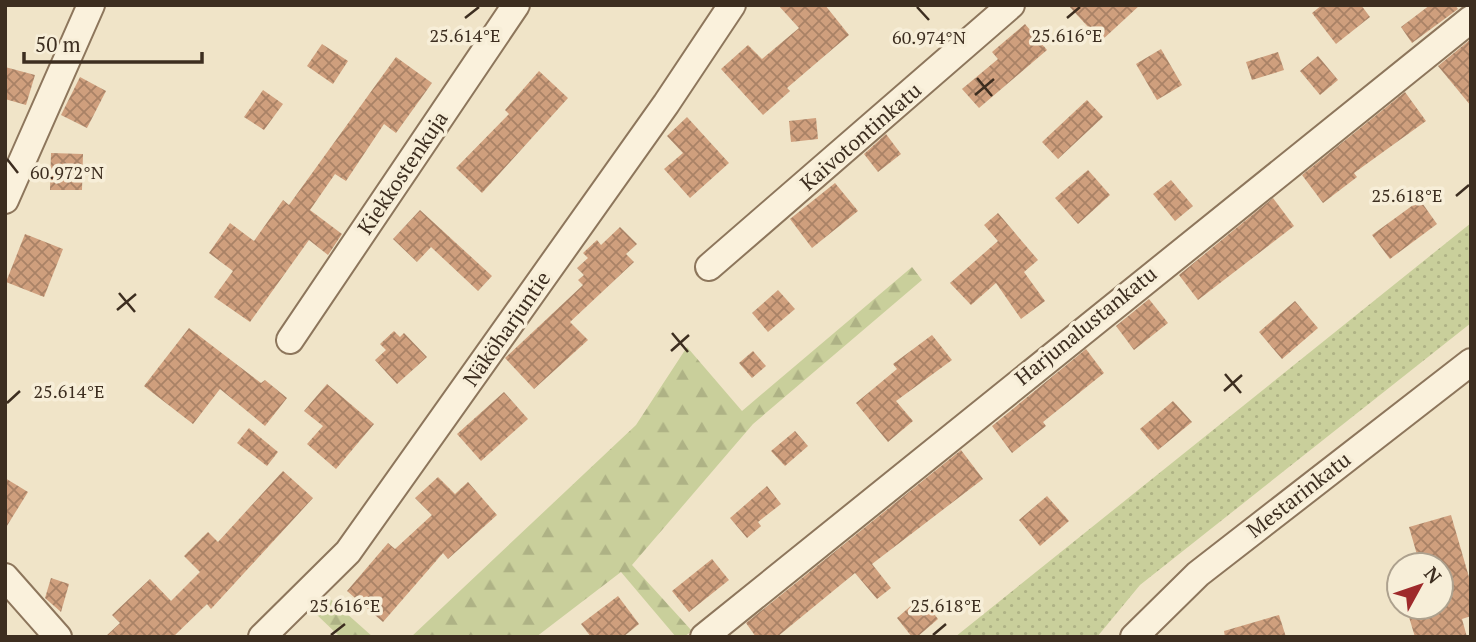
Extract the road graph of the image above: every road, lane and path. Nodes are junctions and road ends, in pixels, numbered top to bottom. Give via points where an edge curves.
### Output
1 (91, 5) edge
2 (516, 5) edge
3 (732, 5) edge
4 (1011, 5) edge
5 (1471, 19) edge
6 (5, 200) edge
7 (709, 267) dead end
8 (290, 341) dead end
9 (1471, 362) edge
10 (5, 577) edge
11 (58, 637) edge
12 (262, 637) edge
13 (704, 637) edge
14 (1135, 637) edge

1 - 6 street
2 - 8 street, Kiekkostenkuja
3 - 12 street, Näköharjuntie via 348,552
4 - 7 street, Kaivotontinkatu
5 - 13 street, Harjunalustankatu
9 - 14 street, Mestarinkatu via 1198,574
10 - 11 street

